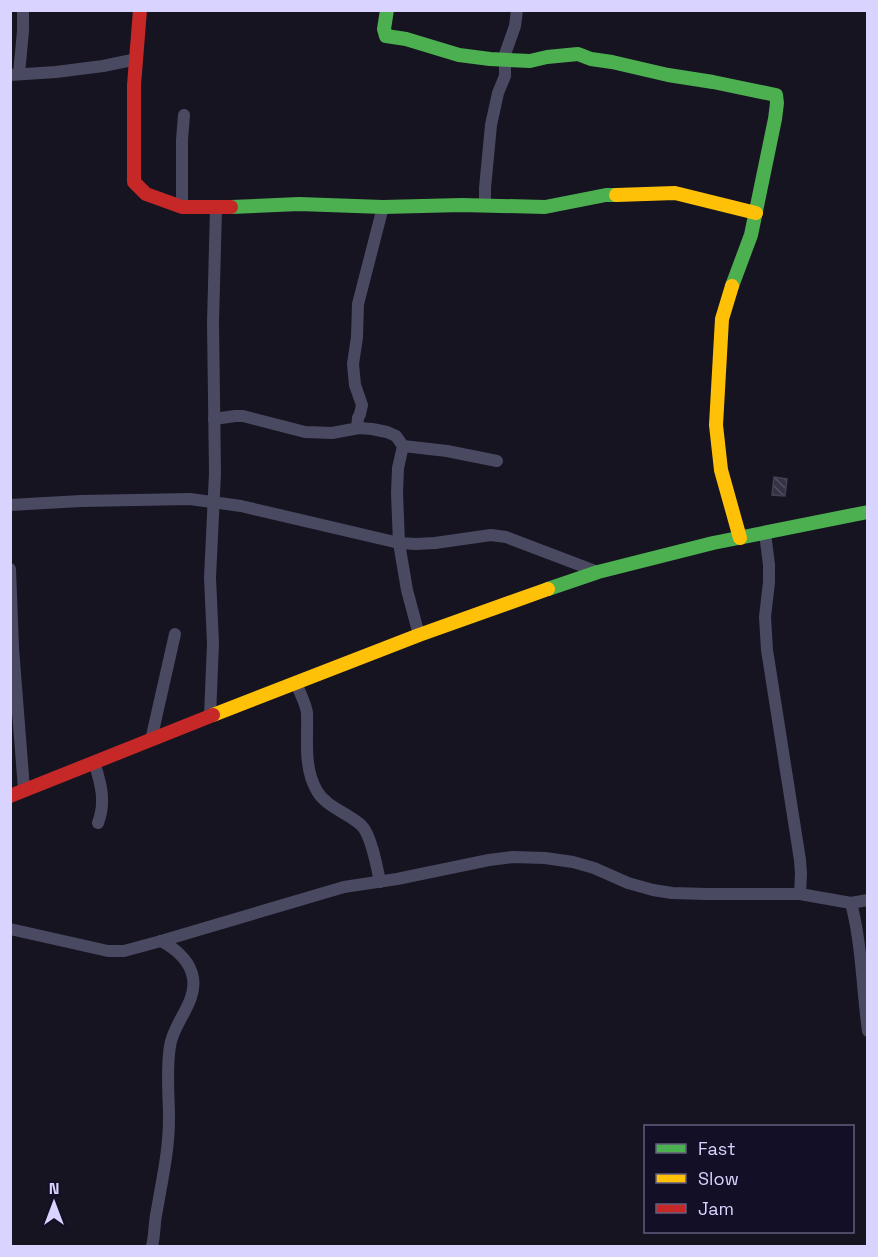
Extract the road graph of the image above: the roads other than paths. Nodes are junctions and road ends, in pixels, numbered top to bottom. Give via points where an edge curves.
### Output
1 (23, 10) edge
2 (140, 10) edge
3 (387, 10) edge
4 (517, 10) edge
5 (137, 59) junction
6 (504, 60) junction
7 (15, 75) edge
8 (184, 115) dead end
9 (485, 206) junction
10 (182, 207) junction
11 (383, 207) junction
12 (216, 208) junction
13 (756, 213) junction
14 (214, 419) junction
15 (357, 428) junction
16 (404, 446) junction
17 (497, 461) dead end
18 (213, 501) junction
19 (10, 505) edge
20 (867, 512) edge
21 (765, 533) junction
22 (740, 538) junction
23 (399, 543) junction
24 (10, 569) edge
25 (598, 572) junction
26 (175, 634) dead end
27 (419, 635) junction
28 (12, 636) edge
29 (296, 682) junction
30 (210, 717) junction
31 (151, 740) junction
32 (94, 762) junction
33 (24, 789) junction
34 (10, 796) edge
35 (98, 823) dead end
36 (380, 882) junction
37 (800, 894) junction
38 (867, 900) edge
39 (850, 903) junction
40 (10, 929) edge
41 (161, 941) junction
42 (867, 1031) edge
43 (152, 1246) edge

1 - 7 street
2 - 5 street
3 - 6 street via 386,36 459,55
4 - 6 street
5 - 7 street
5 - 10 street via 134,182 146,194
6 - 9 street via 505,76 491,125
6 - 13 street via 530,61 579,54 776,95 775,119
8 - 10 street
9 - 11 street
9 - 13 street via 545,207 606,195 675,193
10 - 12 street
11 - 12 street via 299,204
11 - 15 street via 358,304 353,364 362,405
12 - 14 street
13 - 22 street via 725,306 718,365 718,450
14 - 15 street via 243,416 305,432
14 - 18 street
15 - 16 street via 387,432
16 - 17 street
16 - 23 street via 397,485
18 - 19 street via 164,498
18 - 23 street
18 - 30 street
20 - 21 street
21 - 22 street
21 - 37 street via 769,565 767,650 800,860
22 - 25 street
23 - 25 street via 506,537
23 - 27 street
24 - 28 street
25 - 27 street
26 - 31 street
27 - 29 street
28 - 33 street
29 - 30 street
29 - 36 street via 307,710 306,747 317,791 363,826
30 - 31 street
31 - 32 street
32 - 33 street
32 - 35 street via 102,793
33 - 34 street
36 - 37 street via 513,857 584,865 628,883 662,891
36 - 41 street via 344,887
37 - 39 street
38 - 39 street
39 - 42 street via 861,959
40 - 41 street via 108,951
41 - 43 street via 188,963 194,981 170,1044 166,1162

